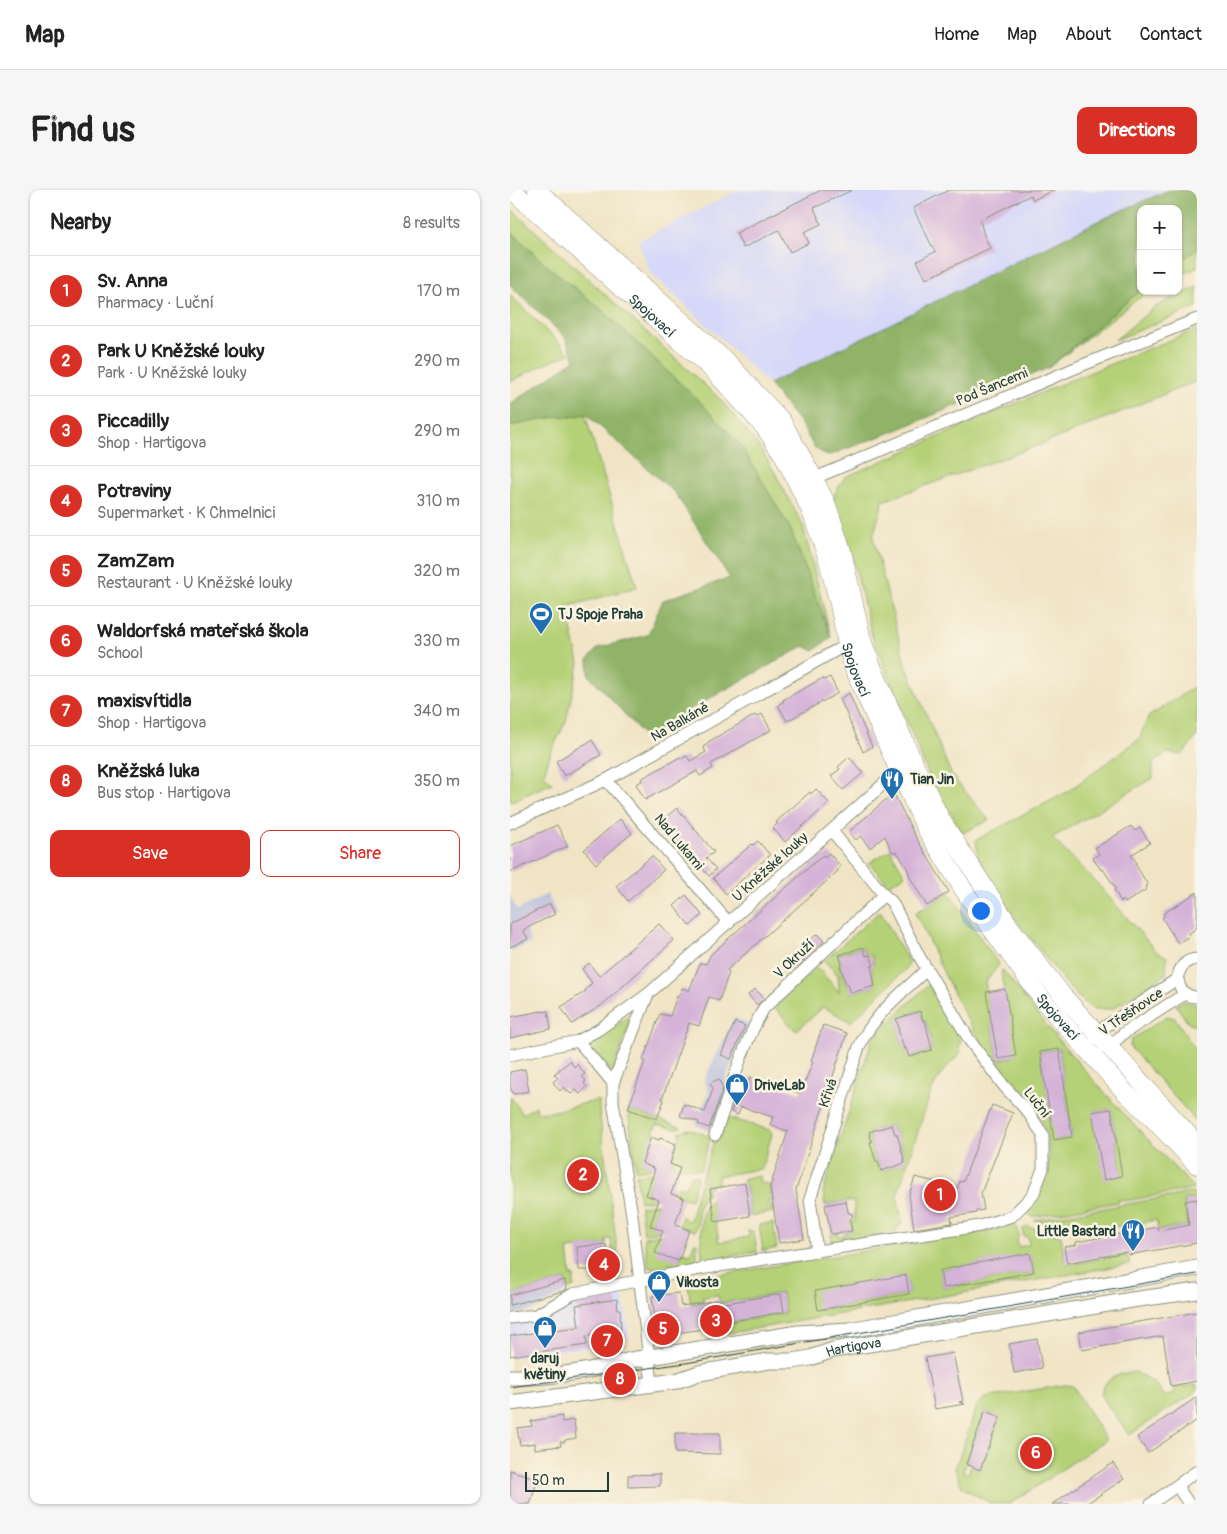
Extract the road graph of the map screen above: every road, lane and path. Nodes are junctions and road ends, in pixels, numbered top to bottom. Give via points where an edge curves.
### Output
1 (512, 190) edge
2 (537, 190) edge
3 (1197, 319) edge
4 (807, 482) junction
5 (855, 642) junction
6 (908, 771) junction
7 (606, 780) junction
8 (510, 823) edge
9 (832, 831) junction
10 (884, 895) junction
11 (728, 923) junction
12 (1197, 959) edge
13 (928, 969) junction
14 (1177, 979) junction
15 (648, 994) junction
16 (1185, 994) junction
17 (1197, 997) edge
18 (1097, 1032) junction
19 (578, 1041) junction
20 (1109, 1047) junction
21 (1090, 1053) junction
22 (510, 1055) edge
23 (612, 1082) junction
24 (715, 1135) dead end
25 (1197, 1144) edge
26 (1197, 1165) edge
27 (818, 1251) junction
28 (1197, 1268) edge
29 (638, 1281) junction
30 (1197, 1292) edge
31 (510, 1318) edge
32 (648, 1357) junction
33 (510, 1377) edge
34 (652, 1384) junction
35 (510, 1403) edge
36 (1197, 1470) edge
37 (1178, 1486) junction
38 (1151, 1504) edge
39 (1189, 1504) edge

1 - 4 main road, Spojovací via 716,373
2 - 4 main road, Spojovací via 728,363 781,420
3 - 4 street, Pod Šancemi
4 - 5 main road, Spojovací via 811,511 839,604
5 - 6 main road, Spojovací via 868,702
5 - 7 street, Na Balkáně
6 - 9 street, U Kněžské louky via 889,779
6 - 18 main road, Spojovací via 1010,927 1062,996
6 - 21 main road, Spojovací via 926,829 966,895 1046,1004
7 - 8 street, Na Balkáně
7 - 11 street, Nad Lukami
9 - 10 street
9 - 11 street, U Kněžské louky
10 - 13 street, Luční via 892,902
10 - 24 street, V Okruží via 764,1008 744,1050
11 - 15 street, U Kněžské louky
12 - 14 street, V Třešňovce via 1186,962 1179,969
13 - 27 street, Křivá via 886,1008 866,1031 859,1047 810,1199
13 - 27 street, Luční via 970,1041 1043,1135 1043,1169 1033,1194 1012,1216 980,1226
14 - 16 street, V Třešňovce
14 - 18 street, V Třešňovce
15 - 19 street, U Kněžské louky
15 - 23 street, U Kněžské louky
16 - 17 street, V Třešňovce
16 - 20 street, V Třešňovce via 1124,1032
18 - 20 main road, Spojovací
18 - 21 street, V Třešňovce
19 - 22 street, U Kněžské louky
19 - 23 street
20 - 21 street, V Třešňovce
20 - 25 main road, Spojovací
21 - 26 main road, Spojovací
23 - 29 street, U Kněžské louky via 632,1215
27 - 29 street, Luční
28 - 32 main road, Hartigova via 849,1330 798,1333
29 - 31 street, Luční via 573,1294 536,1315
29 - 32 street, U Kněžské louky
30 - 34 main road, Hartigova via 833,1350 810,1358 769,1361
32 - 33 main road, Hartigova via 532,1378
32 - 34 street, U Kněžské louky
34 - 35 main road, Hartigova
36 - 37 street
37 - 38 street
37 - 39 street

